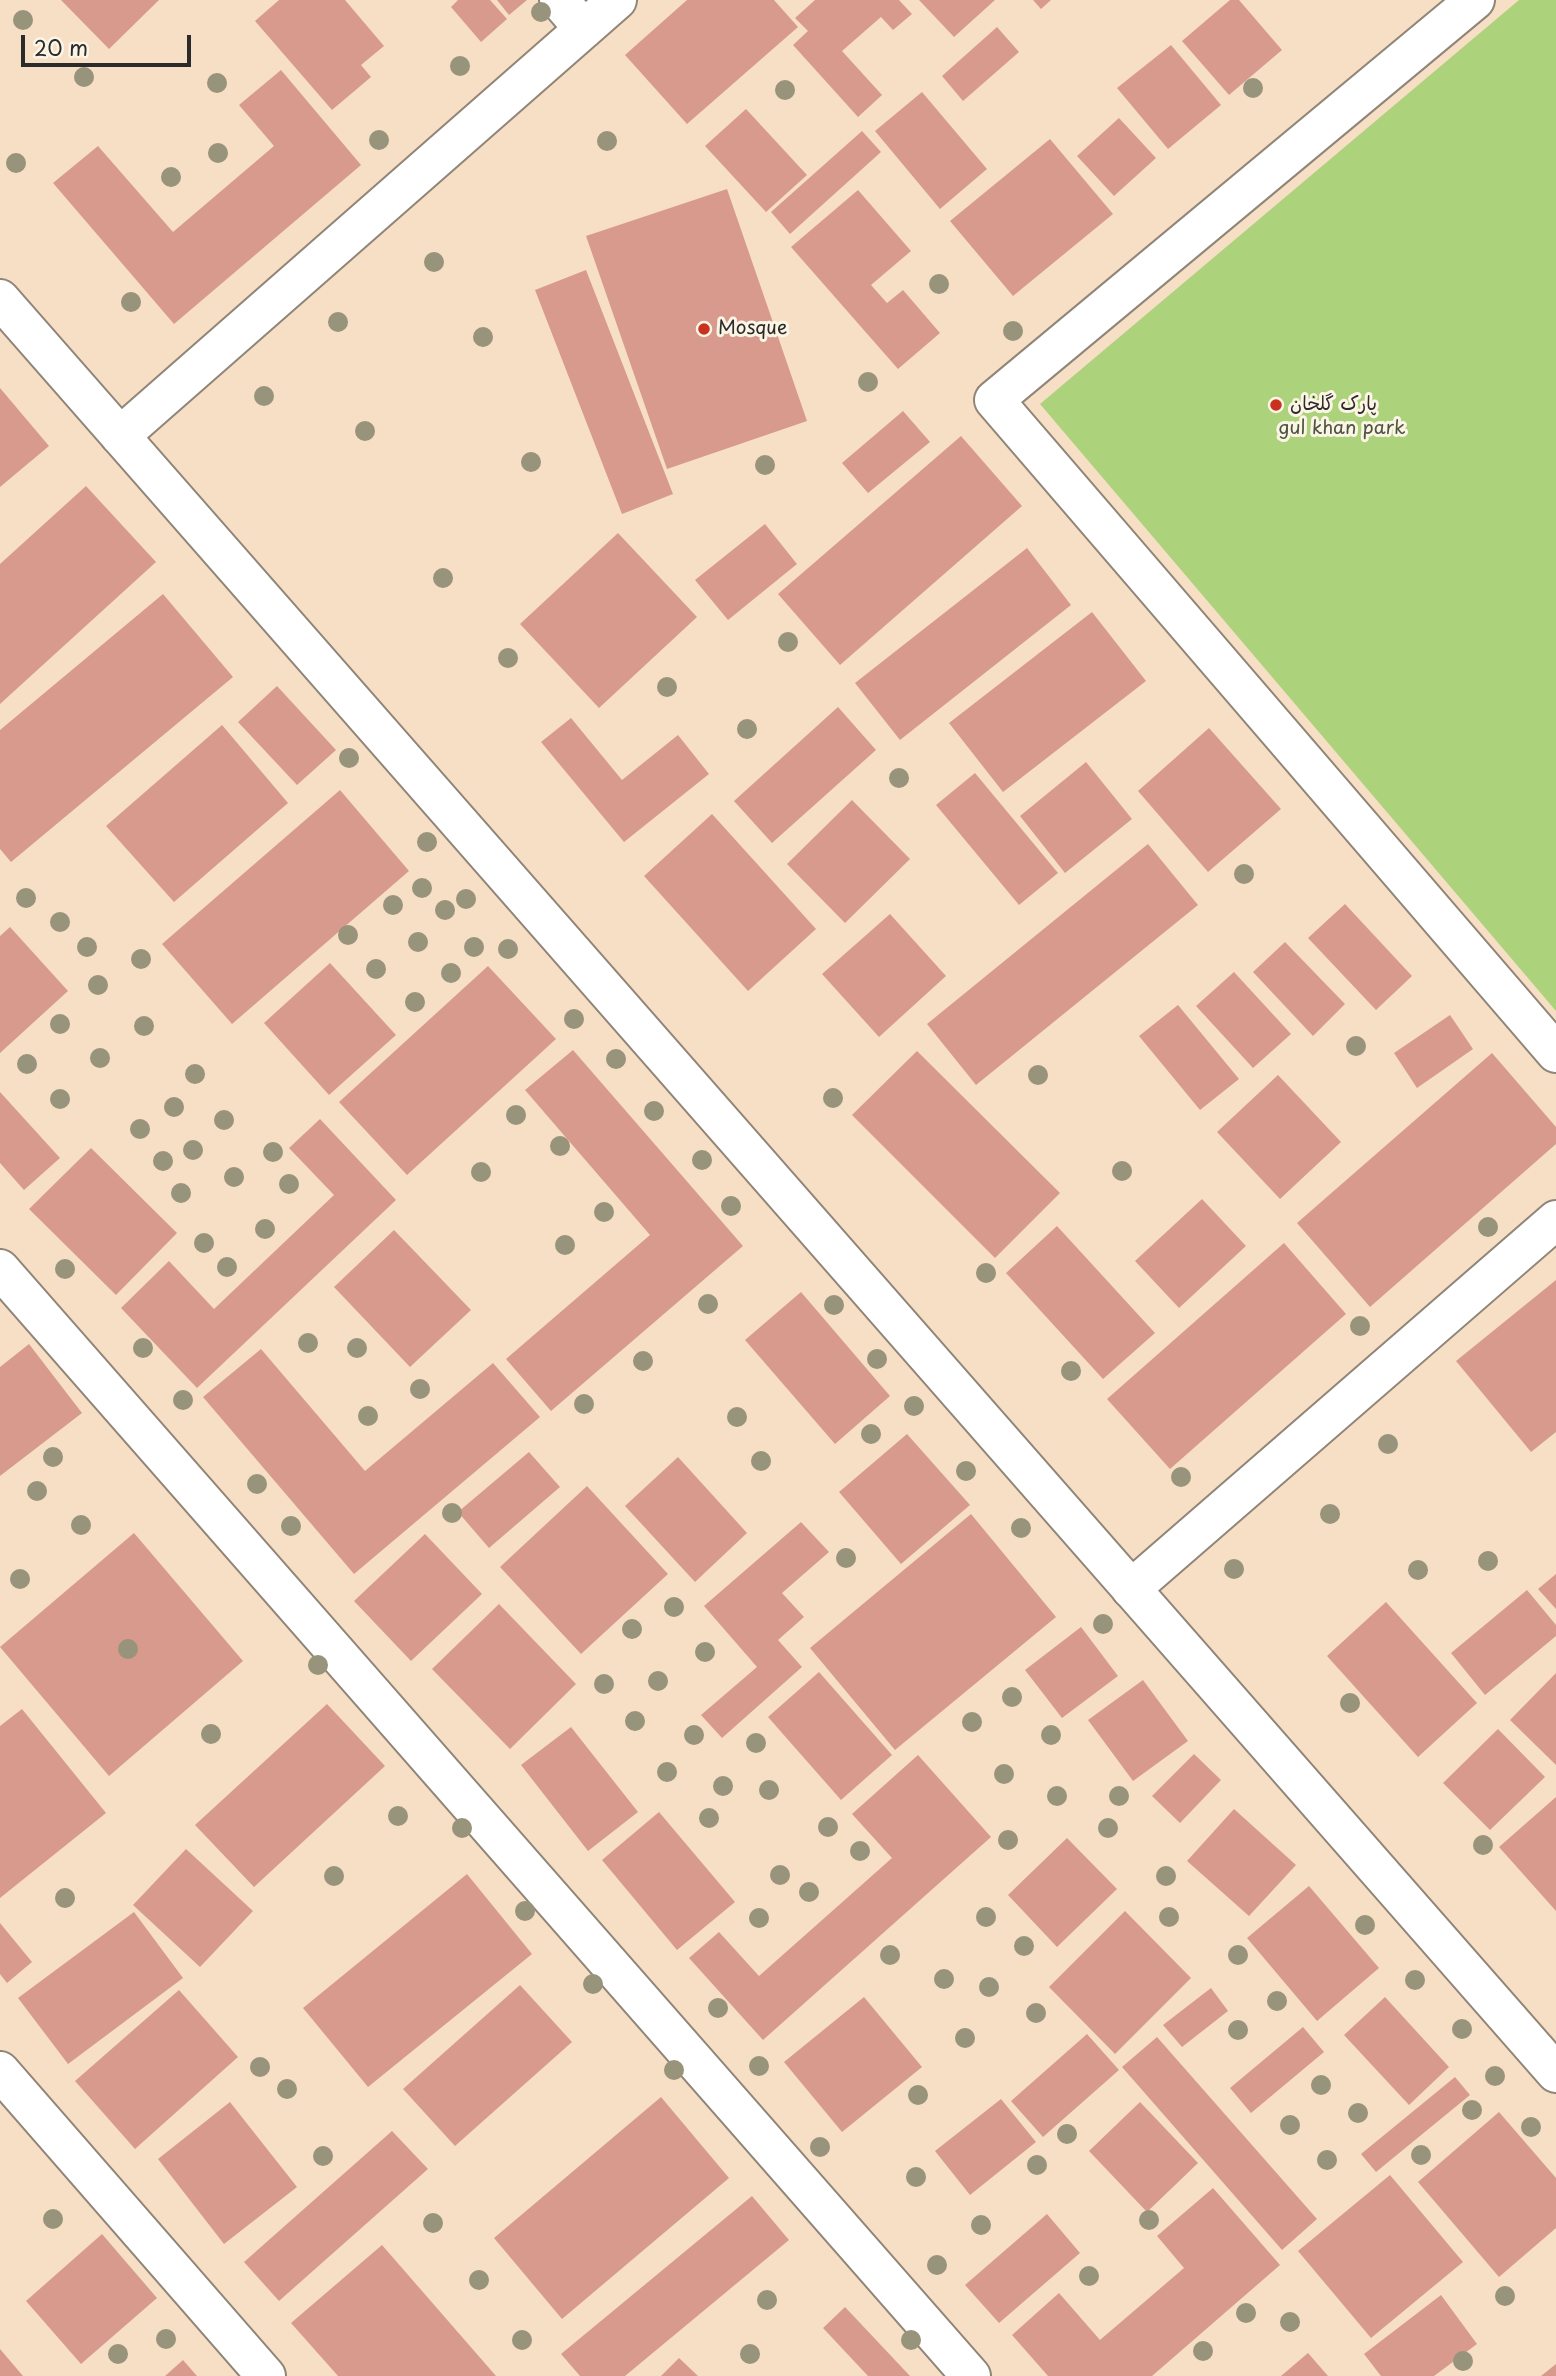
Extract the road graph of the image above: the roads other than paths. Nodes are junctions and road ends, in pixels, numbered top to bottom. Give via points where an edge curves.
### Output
1 (559, 0) edge
2 (617, 0) edge
3 (1475, 0) edge
4 (584, 29) junction
5 (0, 299) edge
6 (120, 436) junction
7 (1556, 1053) edge
8 (1556, 1220) edge
9 (0, 1269) edge
10 (1131, 1589) junction
11 (0, 2071) edge
12 (1556, 2073) edge
13 (266, 2376) edge
14 (971, 2376) edge

1 - 4 street
2 - 4 street
3 - 7 street via 994,400
4 - 6 street
5 - 6 street
6 - 10 street
8 - 10 street
9 - 14 street
10 - 12 street
11 - 13 street

